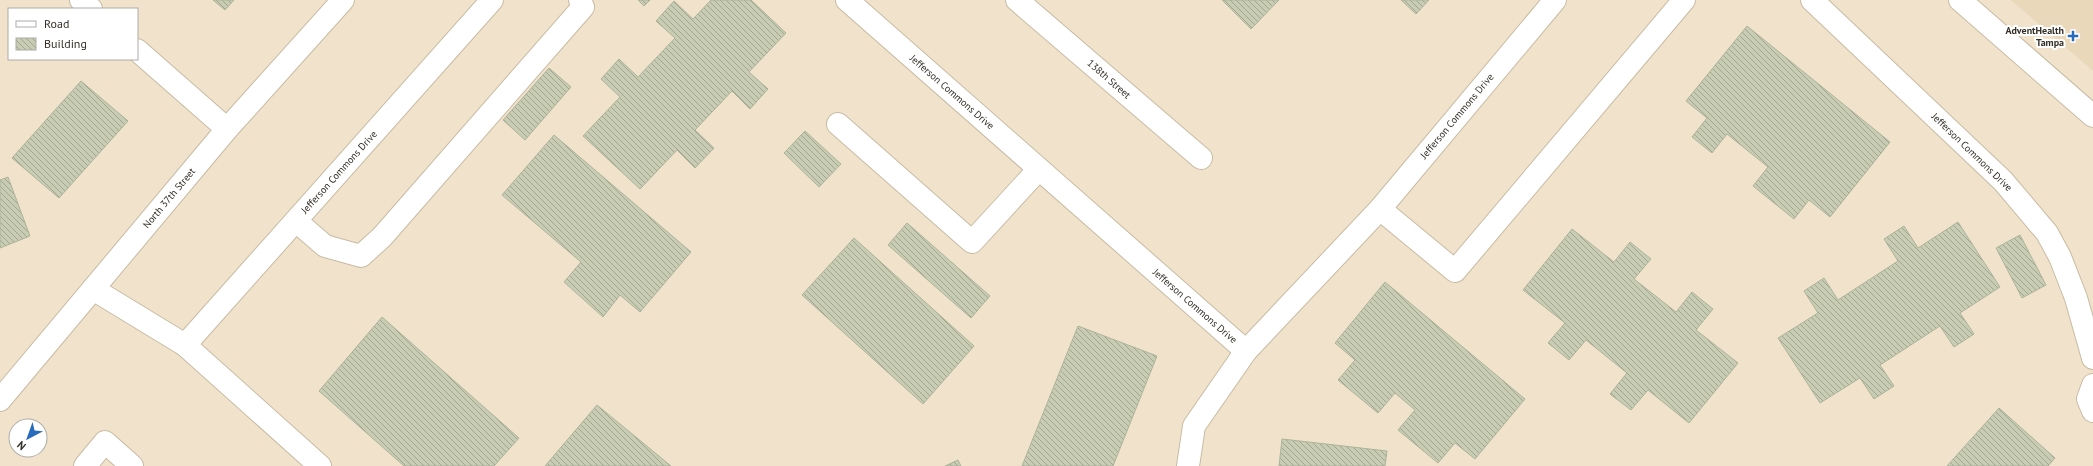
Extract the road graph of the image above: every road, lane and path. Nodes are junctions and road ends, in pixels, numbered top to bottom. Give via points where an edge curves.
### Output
1 (81, 0) edge
2 (343, 0) edge
3 (492, 0) edge
4 (580, 0) edge
5 (847, 0) edge
6 (1017, 0) edge
7 (1555, 0) edge
8 (1684, 0) edge
9 (1812, 0) edge
10 (1960, 0) edge
11 (90, 8) edge
12 (138, 51) edge
13 (2093, 116) edge
14 (838, 124) dead end
15 (227, 130) junction
16 (1201, 158) dead end
17 (1039, 169) junction
18 (1380, 209) junction
19 (296, 221) junction
20 (93, 289) junction
21 (185, 345) junction
22 (1246, 351) junction
23 (2093, 358) edge
24 (2093, 385) edge
25 (0, 400) edge
26 (2093, 411) edge
27 (85, 466) edge
28 (132, 466) edge
29 (320, 466) edge
30 (1188, 466) edge

1 - 11 street
2 - 15 street, North 37th Street
3 - 19 street, Jefferson Commons Drive
4 - 19 street via 583,7 382,237 361,256 325,246
5 - 17 street, Jefferson Commons Drive
6 - 16 street, 138th Street
7 - 18 street, Jefferson Commons Drive
8 - 18 street via 1455,271
9 - 23 street, Jefferson Commons Drive via 2004,181 2047,233 2060,257 2076,298
10 - 13 street
12 - 15 street
14 - 17 street via 972,242
15 - 20 street, North 37th Street
17 - 22 street, Jefferson Commons Drive
18 - 22 street, Jefferson Commons Drive
19 - 21 street, Jefferson Commons Drive
20 - 21 street
20 - 25 street, North 37th Street
21 - 29 street
22 - 30 street via 1194,426
24 - 26 street via 2088,399
27 - 28 street via 105,442

